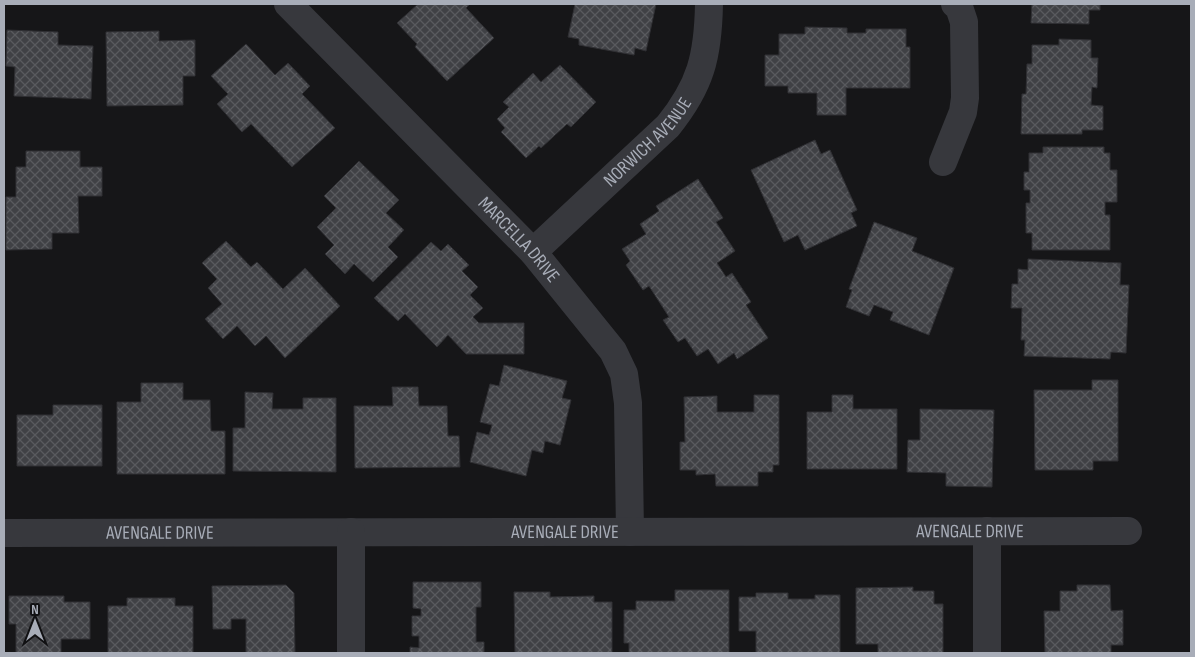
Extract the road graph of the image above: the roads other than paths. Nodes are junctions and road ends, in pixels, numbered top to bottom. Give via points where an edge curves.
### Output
1 (288, 4) edge
2 (709, 4) edge
3 (956, 4) edge
4 (943, 162) dead end
5 (533, 252) junction
6 (987, 531) junction
7 (1128, 531) dead end
8 (351, 532) junction
9 (630, 532) junction
10 (4, 533) edge
11 (351, 653) edge
12 (987, 653) edge

1 - 5 street, MARCELLA DRIVE
2 - 5 street, NORWICH AVENUE via 703,64 681,109 668,126
3 - 4 street via 964,22 965,98
5 - 9 street, MARCELLA DRIVE via 607,341 624,374 628,403
6 - 7 street, AVENGALE DRIVE
6 - 9 street, AVENGALE DRIVE
6 - 12 street
8 - 9 street, AVENGALE DRIVE
8 - 10 street, AVENGALE DRIVE
8 - 11 street

